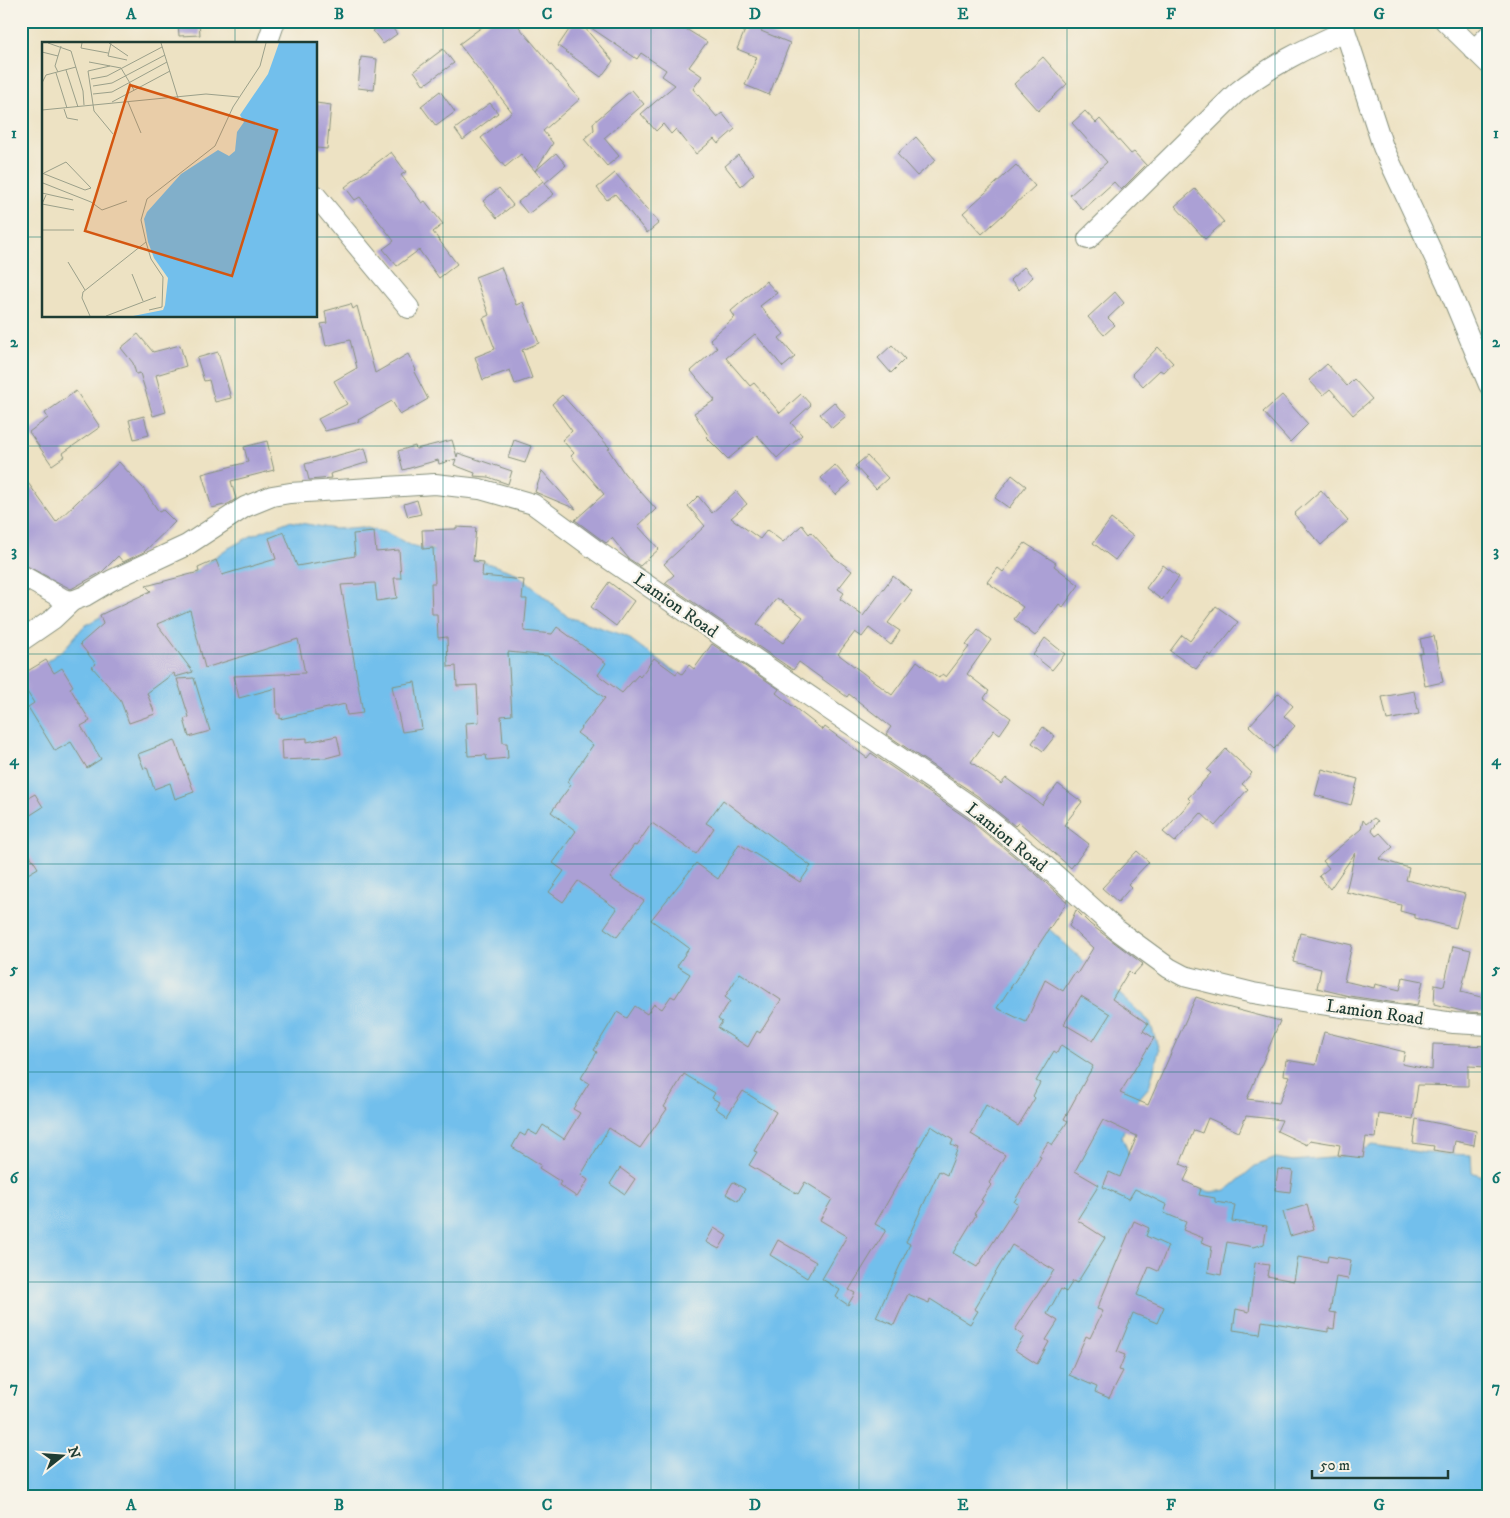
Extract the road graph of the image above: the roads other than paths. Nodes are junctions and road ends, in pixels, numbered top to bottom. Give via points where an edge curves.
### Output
1 (275, 21) edge
2 (1445, 21) edge
3 (1343, 26) edge
4 (1489, 35) edge
5 (268, 42) edge
6 (1474, 50) junction
7 (1489, 64) edge
8 (318, 198) edge
9 (1088, 239) dead end
10 (409, 308) dead end
11 (1489, 384) edge
12 (21, 575) edge
13 (72, 601) junction
14 (21, 641) edge
15 (1489, 1025) edge

1 - 5 street
2 - 6 street
3 - 9 street via 1257,76 1236,92
3 - 11 street via 1384,147
4 - 6 street
6 - 7 street
8 - 10 street
12 - 13 street
13 - 14 street, Lamion Road
13 - 15 street, Lamion Road via 187,545 245,507 272,496 435,484 480,488 533,504 975,810 1118,930 1169,968 1204,982 1253,993 1408,1017

